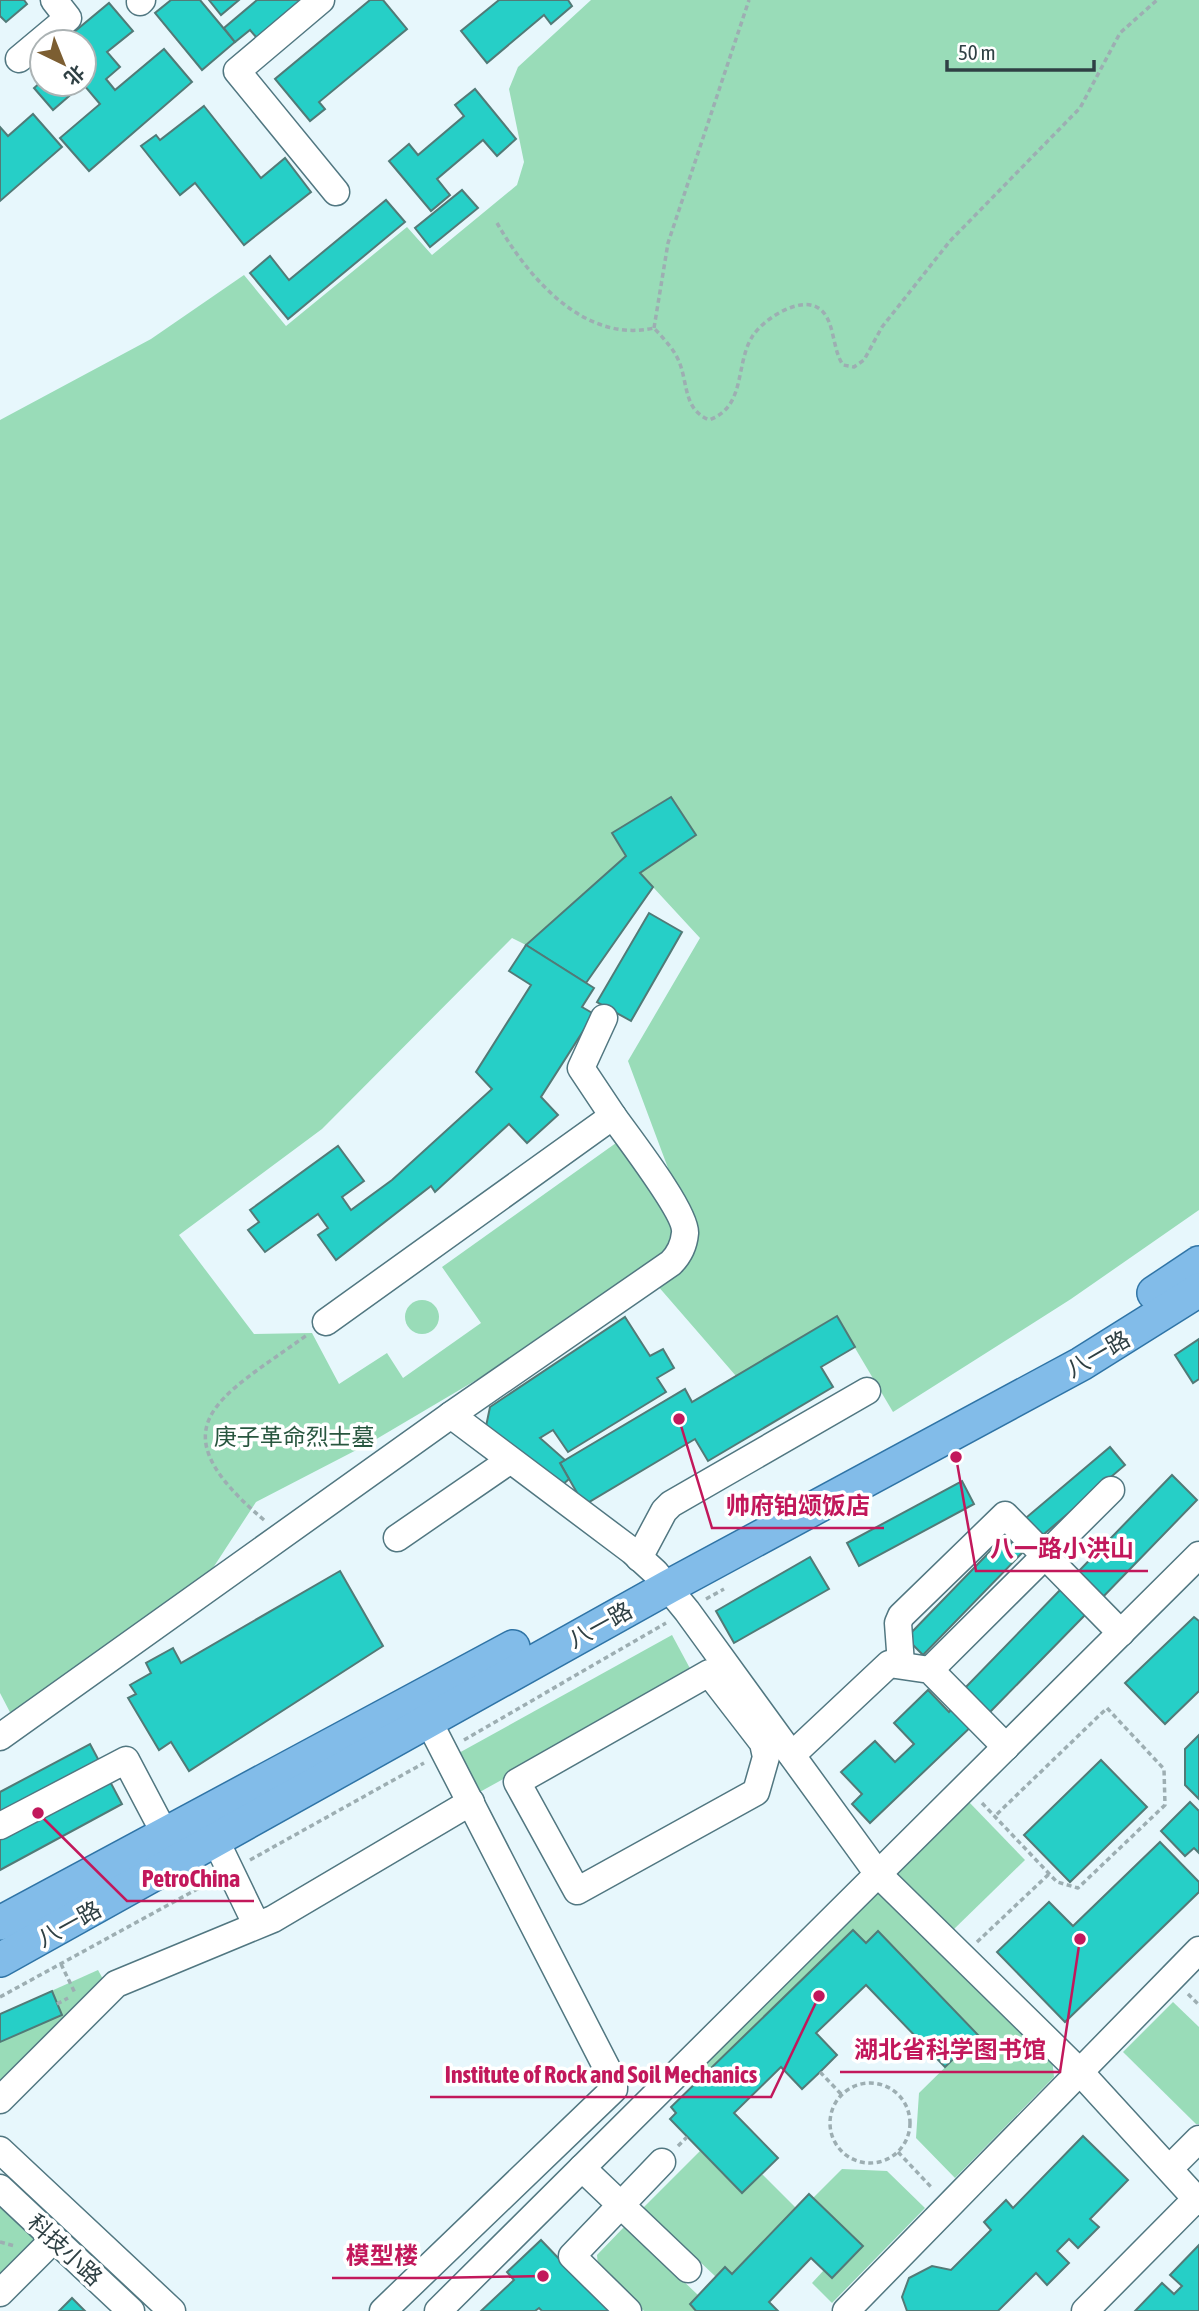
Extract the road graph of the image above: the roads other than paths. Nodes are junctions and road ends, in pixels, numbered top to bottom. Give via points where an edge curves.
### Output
1 (54, 0) edge
2 (321, 0) edge
3 (19, 59) dead end
4 (336, 192) dead end
5 (604, 1018) dead end
6 (613, 1116) junction
7 (1199, 1263) edge
8 (1199, 1290) edge
9 (326, 1322) road end
10 (867, 1391) dead end
11 (451, 1415) junction
12 (509, 1461) junction
13 (1111, 1490) dead end
14 (397, 1538) dead end
15 (1199, 1555) edge
16 (1044, 1556) junction
17 (662, 1582) junction
18 (704, 1633) junction
19 (1121, 1633) junction
20 (901, 1664) junction
21 (930, 1670) junction
22 (709, 1672) junction
23 (428, 1720) junction
24 (0, 1737) edge
25 (1006, 1747) junction
26 (792, 1755) junction
27 (471, 1802) junction
28 (0, 1826) edge
29 (166, 1836) junction
30 (210, 1845) junction
31 (878, 1874) junction
32 (0, 1923) edge
33 (249, 1927) junction
34 (1199, 1950) edge
35 (0, 1960) edge
36 (1080, 2072) junction
37 (0, 2100) edge
38 (1199, 2139) edge
39 (0, 2150) edge
40 (662, 2162) dead end
41 (582, 2168) junction
42 (1170, 2168) junction
43 (0, 2188) edge
44 (1197, 2201) edge
45 (621, 2205) junction
46 (54, 2239) junction
47 (688, 2269) dead end
48 (0, 2293) edge
49 (131, 2311) edge
50 (172, 2311) edge
51 (383, 2311) edge
52 (438, 2311) edge
53 (628, 2311) edge
54 (846, 2311) edge
55 (1085, 2311) edge

1 - 3 street via 68,18
2 - 4 street via 237,71
5 - 6 street via 581,1068
6 - 9 street
6 - 11 street via 679,1212 685,1233 680,1252 671,1263
7 - 17 main road, 八一路 via 1013,1380
8 - 17 main road, 八一路 via 1081,1364
10 - 17 street via 671,1504 664,1511
11 - 12 street
11 - 24 street
12 - 14 street
12 - 17 street
13 - 16 street
15 - 19 street
16 - 19 street
16 - 20 street via 1005,1515 901,1616
16 - 21 street
17 - 18 street
17 - 23 main road, 八一路
17 - 29 main road, 八一路
18 - 22 street via 689,1643
18 - 26 street
19 - 25 street
20 - 21 street
20 - 26 street via 883,1666
21 - 25 street
22 - 22 street via 517,1782 577,1891 756,1792 766,1757 763,1743
23 - 27 street
23 - 30 main road, 八一路
25 - 31 street
26 - 31 street
27 - 33 street via 273,1919
27 - 51 street via 614,2089
28 - 29 street via 126,1760
29 - 32 main road, 八一路
30 - 33 street
30 - 35 main road, 八一路
31 - 36 street
31 - 41 street
33 - 37 street via 116,1984
34 - 36 street
36 - 42 street
36 - 54 street
38 - 42 street
39 - 50 street
40 - 45 street
41 - 45 street
41 - 52 street
42 - 44 street
43 - 46 street, 科技小路
44 - 55 street
45 - 47 street
45 - 53 street via 572,2256
46 - 48 street
46 - 49 street, 科技小路

